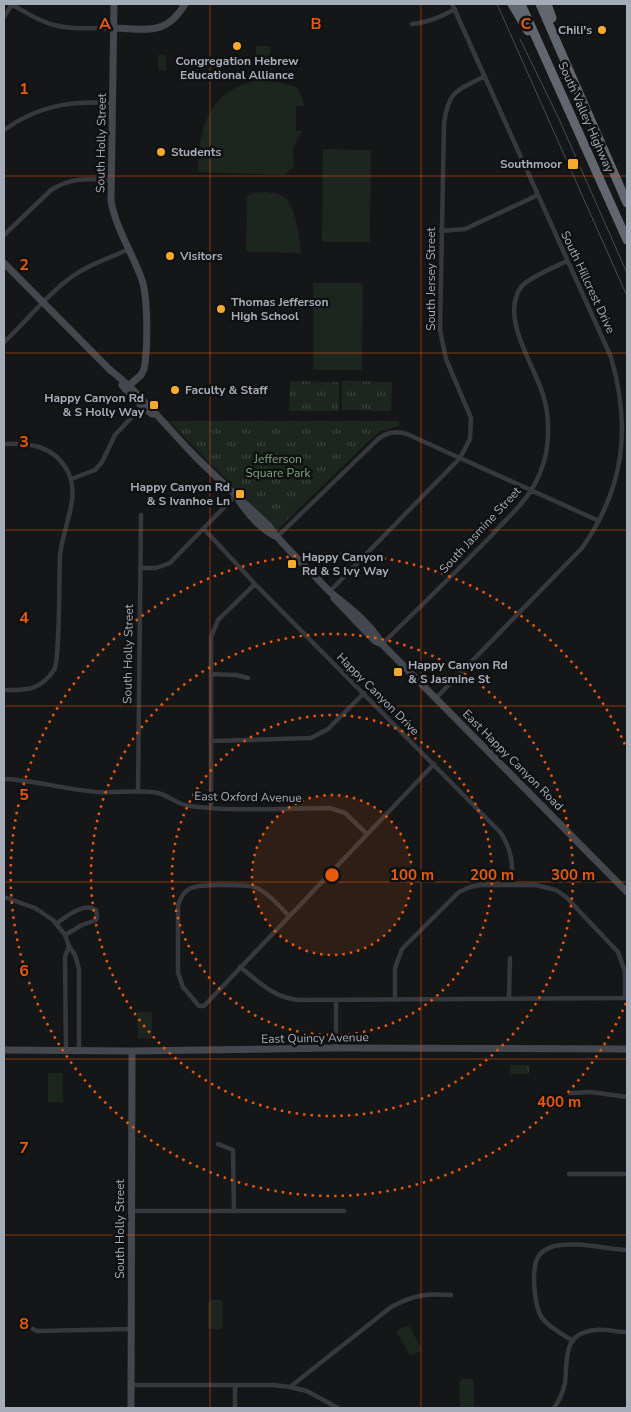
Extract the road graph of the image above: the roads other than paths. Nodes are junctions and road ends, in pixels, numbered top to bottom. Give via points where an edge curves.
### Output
1 (12, 4) edge
2 (114, 4) edge
3 (185, 4) edge
4 (452, 4) edge
5 (512, 4) edge
6 (521, 4) edge
7 (540, 4) edge
8 (547, 4) edge
9 (455, 9) junction
10 (4, 17) edge
11 (412, 24) dead end
12 (114, 28) junction
13 (572, 75) junction
14 (485, 76) junction
15 (554, 77) junction
16 (112, 103) junction
17 (4, 130) edge
18 (111, 180) junction
19 (538, 195) junction
20 (627, 202) edge
21 (441, 231) junction
22 (4, 235) edge
23 (627, 240) edge
24 (128, 249) junction
25 (566, 261) junction
26 (4, 262) edge
27 (43, 302) junction
28 (4, 342) edge
29 (128, 387) junction
30 (144, 404) junction
31 (4, 444) edge
32 (460, 458) junction
33 (620, 460) junction
34 (627, 462) edge
35 (71, 479) junction
36 (531, 490) junction
37 (236, 496) junction
38 (141, 515) dead end
39 (599, 522) junction
40 (204, 529) junction
41 (276, 537) junction
42 (140, 568) junction
43 (255, 584) junction
44 (330, 591) junction
45 (382, 644) junction
46 (211, 674) junction
47 (248, 678) dead end
48 (4, 690) edge
49 (364, 693) junction
50 (436, 698) junction
51 (211, 742) junction
52 (434, 764) junction
53 (4, 779) edge
54 (138, 792) junction
55 (212, 808) junction
56 (367, 834) junction
57 (512, 885) junction
58 (627, 892) edge
59 (4, 898) edge
60 (289, 916) junction
61 (57, 923) junction
62 (66, 935) junction
63 (69, 946) junction
64 (510, 958) dead end
65 (240, 967) junction
66 (510, 998) junction
67 (626, 998) edge
68 (336, 1000) junction
69 (395, 1000) junction
70 (336, 1048) junction
71 (627, 1049) edge
72 (4, 1050) edge
73 (66, 1051) junction
74 (79, 1051) junction
75 (132, 1051) junction
76 (570, 1093) dead end
77 (627, 1096) edge
78 (218, 1144) dead end
79 (569, 1174) dead end
80 (627, 1174) edge
81 (132, 1211) junction
82 (234, 1211) junction
83 (344, 1211) dead end
84 (627, 1250) edge
85 (452, 1295) dead end
86 (33, 1329) dead end
87 (131, 1329) junction
88 (627, 1332) edge
89 (573, 1342) junction
90 (131, 1385) junction
91 (235, 1385) junction
92 (290, 1387) junction
93 (131, 1408) edge
94 (235, 1408) edge
95 (338, 1408) edge
96 (554, 1408) edge

1 - 10 street
1 - 12 street via 53,25
2 - 12 street, South Holly Street
3 - 12 street via 172,21 162,27
4 - 9 street, South Hillcrest Drive
5 - 15 highway
6 - 15 highway, South Valley Highway
7 - 13 highway, South Valley Highway
8 - 13 highway
9 - 11 street via 434,20
9 - 14 street, South Hillcrest Drive
12 - 16 street, South Holly Street
13 - 20 highway, South Valley Highway
14 - 19 street, South Hillcrest Drive
14 - 21 street, South Jersey Street via 457,91 447,105
15 - 23 highway, South Valley Highway
16 - 17 street via 60,104 34,112
16 - 18 street, South Holly Street
18 - 22 street via 79,178 58,186
18 - 24 street, South Holly Street via 112,208
19 - 21 street via 465,229
19 - 25 street, South Hillcrest Drive
21 - 32 street, South Jersey Street via 443,350 471,418 470,439
24 - 27 street via 79,272
24 - 29 street, South Holly Street via 143,282 146,307 144,368
25 - 33 street, South Hillcrest Drive via 616,372 623,411
25 - 36 street, South Jasmine Street via 521,287 515,305 517,332 539,383 547,412 546,455
26 - 27 street, East Happy Canyon Road
27 - 28 street
27 - 29 street, East Happy Canyon Road
29 - 30 street, East Happy Canyon Road
30 - 35 street via 115,435 95,470
30 - 37 street, East Happy Canyon Road
31 - 35 street via 44,448 61,461
32 - 36 street
32 - 41 street via 407,434 392,432 381,436
32 - 44 street, South Jersey Street
33 - 34 street
33 - 39 street, South Hillcrest Drive via 617,480
35 - 48 street via 72,494 60,553 56,666 36,687
36 - 39 street
36 - 45 street, South Jasmine Street via 473,555
37 - 40 street
37 - 41 street, East Happy Canyon Road via 267,532
38 - 42 street, South Holly Street
39 - 50 street, South Hillcrest Drive via 573,558
40 - 42 street via 170,563 156,568
40 - 43 street, Happy Canyon Drive
41 - 44 street, East Happy Canyon Road
42 - 54 street, South Holly Street
43 - 46 street via 218,620 212,637
43 - 49 street, Happy Canyon Drive
44 - 45 street, East Happy Canyon Road via 368,634
45 - 50 street, East Happy Canyon Road
46 - 47 street
46 - 51 street
49 - 51 street via 328,729 311,738
49 - 52 street, Happy Canyon Drive
50 - 58 street, East Happy Canyon Road
51 - 55 street
52 - 56 street
52 - 57 street, Happy Canyon Drive via 505,839 512,858
53 - 54 street, East Oxford Avenue via 96,792
54 - 55 street, East Oxford Avenue via 160,794 182,805
55 - 56 street, East Oxford Avenue via 330,808 345,813
56 - 60 street
57 - 67 street via 547,887 572,904 618,952 625,972
57 - 69 street via 470,887 451,898 402,949 395,968
59 - 61 street via 35,908
60 - 65 street
60 - 65 street via 262,890 251,886 199,886 181,897 178,906 178,973 183,987 199,1006 202,1007
61 - 62 street
61 - 62 street via 79,910 96,910 96,920
62 - 63 street
63 - 73 street via 65,957
63 - 74 street via 79,969
64 - 66 street
65 - 68 street via 266,988 287,998
66 - 67 street
66 - 69 street
68 - 69 street
68 - 70 street
70 - 71 street, East Quincy Avenue
70 - 75 street, East Quincy Avenue
72 - 73 street, East Quincy Avenue
73 - 74 street, East Quincy Avenue
74 - 75 street, East Quincy Avenue
75 - 81 street, South Holly Street
76 - 77 street
78 - 82 street via 233,1150
79 - 80 street
81 - 82 street
81 - 87 street, South Holly Street
82 - 83 street
84 - 89 street via 559,1245 545,1250 538,1258 535,1295 538,1312 551,1327
85 - 92 street via 420,1294 405,1299
86 - 87 street
87 - 90 street, South Holly Street
88 - 89 street via 596,1330 580,1335
89 - 96 street via 565,1359 563,1391
90 - 91 street
90 - 93 street, South Holly Street
91 - 92 street
91 - 94 street
92 - 95 street via 307,1391

